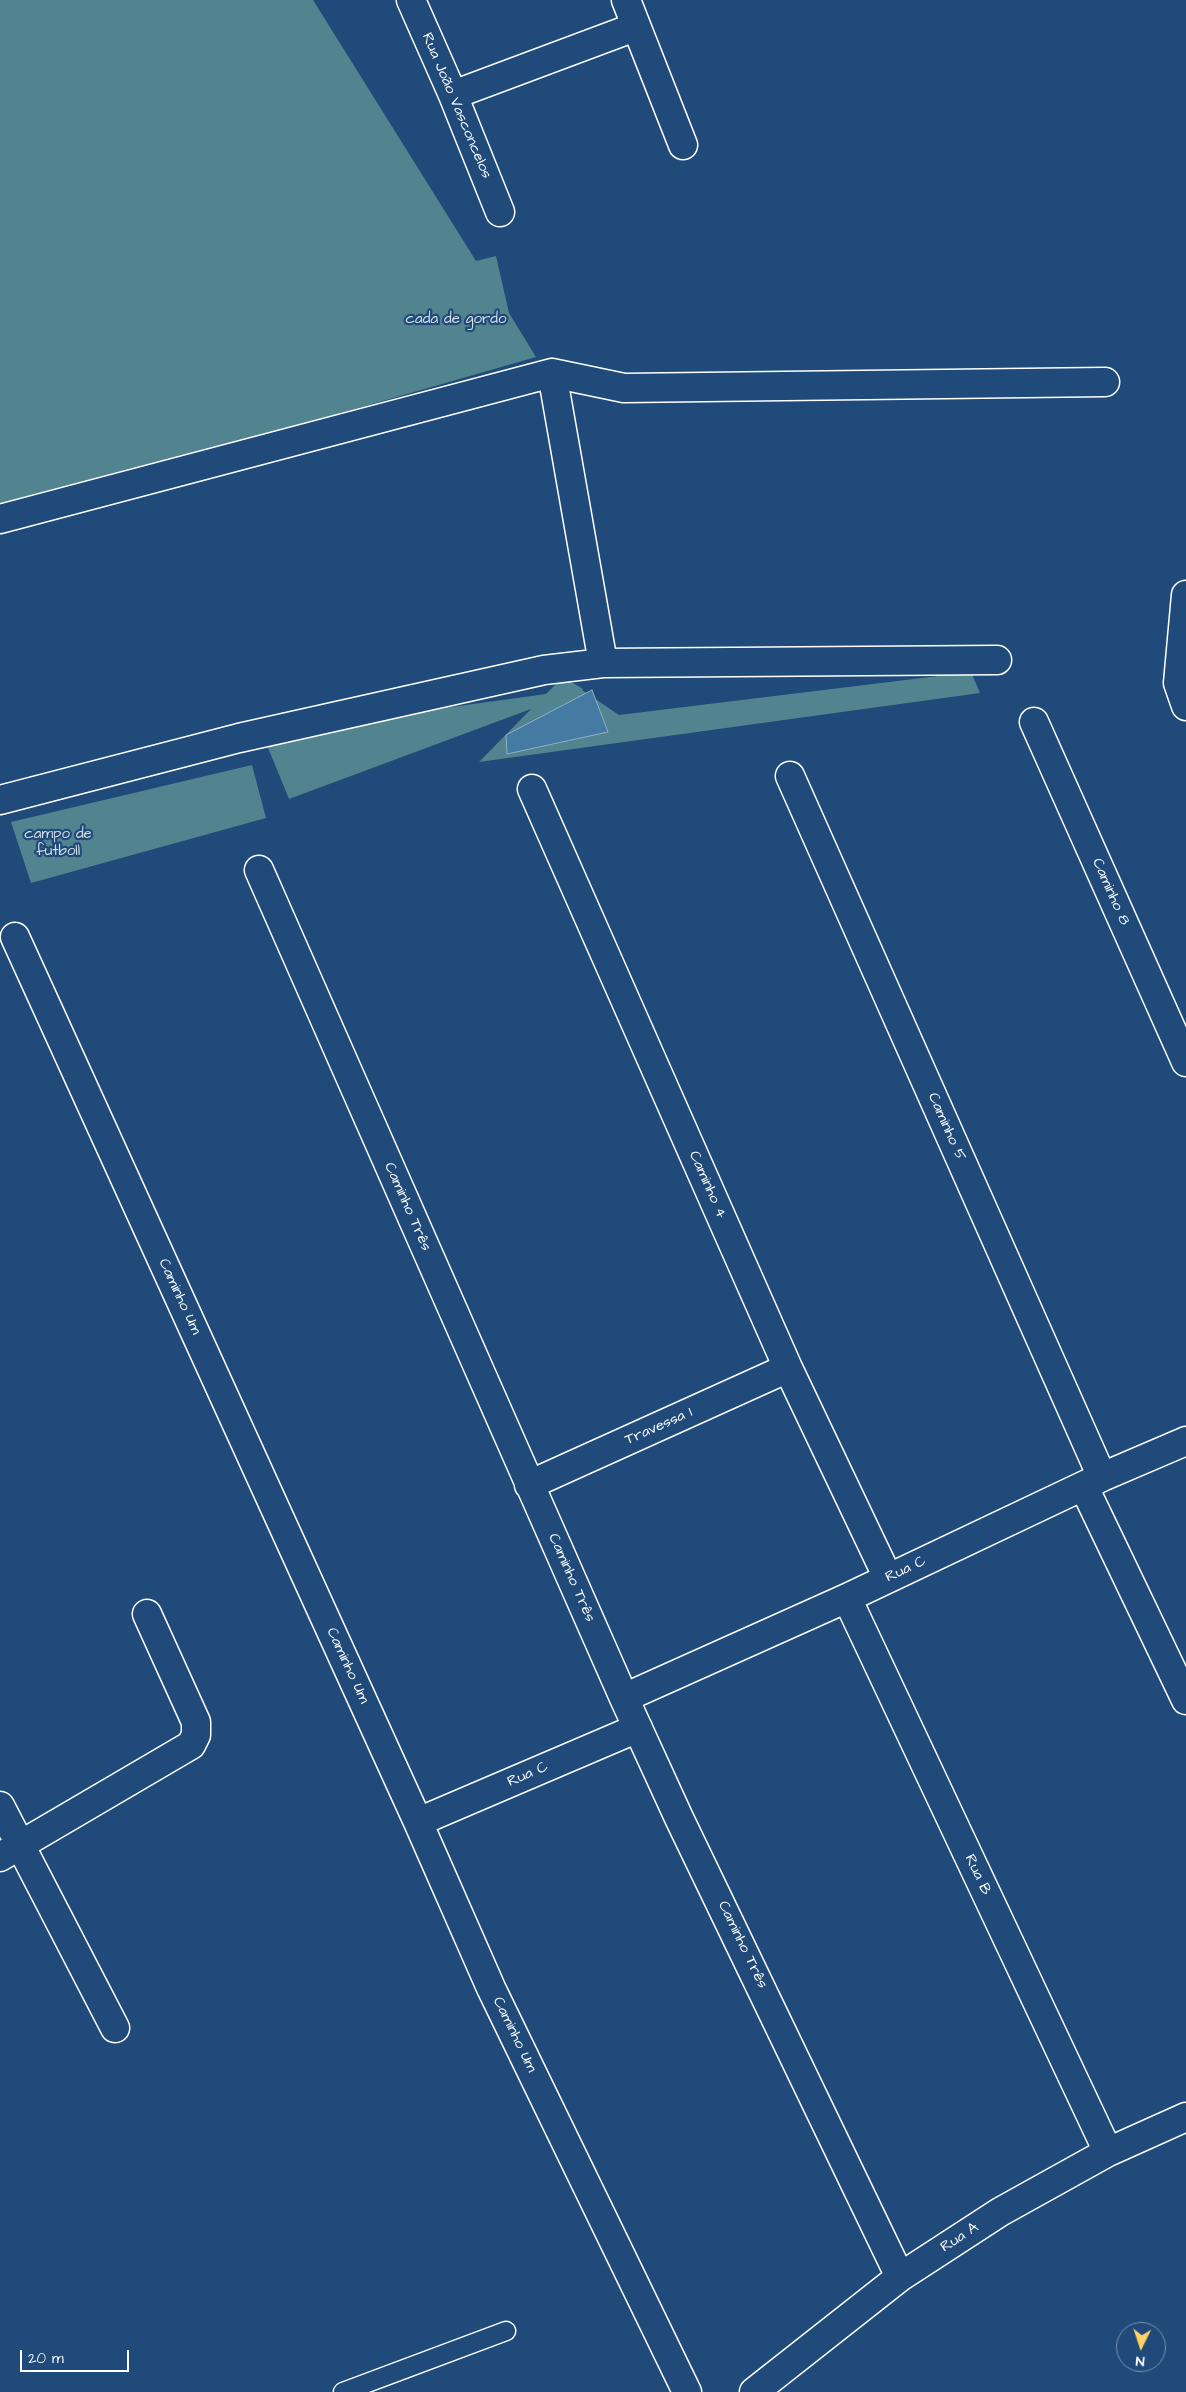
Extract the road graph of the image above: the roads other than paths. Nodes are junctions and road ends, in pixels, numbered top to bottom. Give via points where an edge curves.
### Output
1 (411, 0) edge
2 (626, 0) edge
3 (636, 27) junction
4 (453, 95) junction
5 (683, 145) dead end
6 (500, 212) dead end
7 (552, 373) junction
8 (1105, 382) dead end
9 (0, 519) edge
10 (1186, 595) edge
11 (997, 660) dead end
12 (604, 663) junction
13 (1183, 690) edge
14 (1034, 722) dead end
15 (790, 776) dead end
16 (532, 789) dead end
17 (0, 800) edge
18 (259, 870) dead end
19 (15, 937) dead end
20 (1186, 1062) edge
21 (788, 1368) junction
22 (1186, 1441) edge
23 (1093, 1482) junction
24 (529, 1485) junction
25 (888, 1578) junction
26 (846, 1598) junction
27 (146, 1614) dead end
28 (624, 1698) junction
29 (1186, 1700) edge
30 (638, 1728) junction
31 (0, 1806) edge
32 (418, 1822) junction
33 (11, 1852) edge
34 (115, 2028) dead end
35 (1186, 2116) edge
36 (1108, 2152) junction
37 (900, 2277) junction
38 (506, 2330) dead end
39 (343, 2392) edge
40 (687, 2392) edge
41 (754, 2392) edge

1 - 4 street, Rua João Vasconcelos
2 - 3 street
3 - 4 street
3 - 5 street
4 - 6 street, Rua João Vasconcelos
7 - 8 street via 624,388
7 - 9 street
7 - 12 street
10 - 13 street
11 - 12 street
12 - 17 street via 544,670 247,737
14 - 20 street, Caminho 8
15 - 23 street, Caminho 5
16 - 21 street, Caminho 4
18 - 24 street, Caminho Três
19 - 32 street, Caminho Um
21 - 24 street, Travessa 1
21 - 25 street, Caminho 4
22 - 23 street, Rua C
23 - 25 street, Rua C
23 - 29 street
24 - 28 street, Caminho Três
25 - 26 street, Rua C
26 - 28 street, Rua C
26 - 36 street, Rua B
27 - 33 street via 196,1722 192,1745
28 - 30 street, Caminho Três
30 - 32 street, Rua C
30 - 37 street, Caminho Três
31 - 33 street
32 - 40 street, Caminho Um via 491,1988
33 - 34 street
35 - 36 street, Rua A
36 - 37 street, Rua A via 1000,2212
37 - 41 street, Rua A
38 - 39 lane

